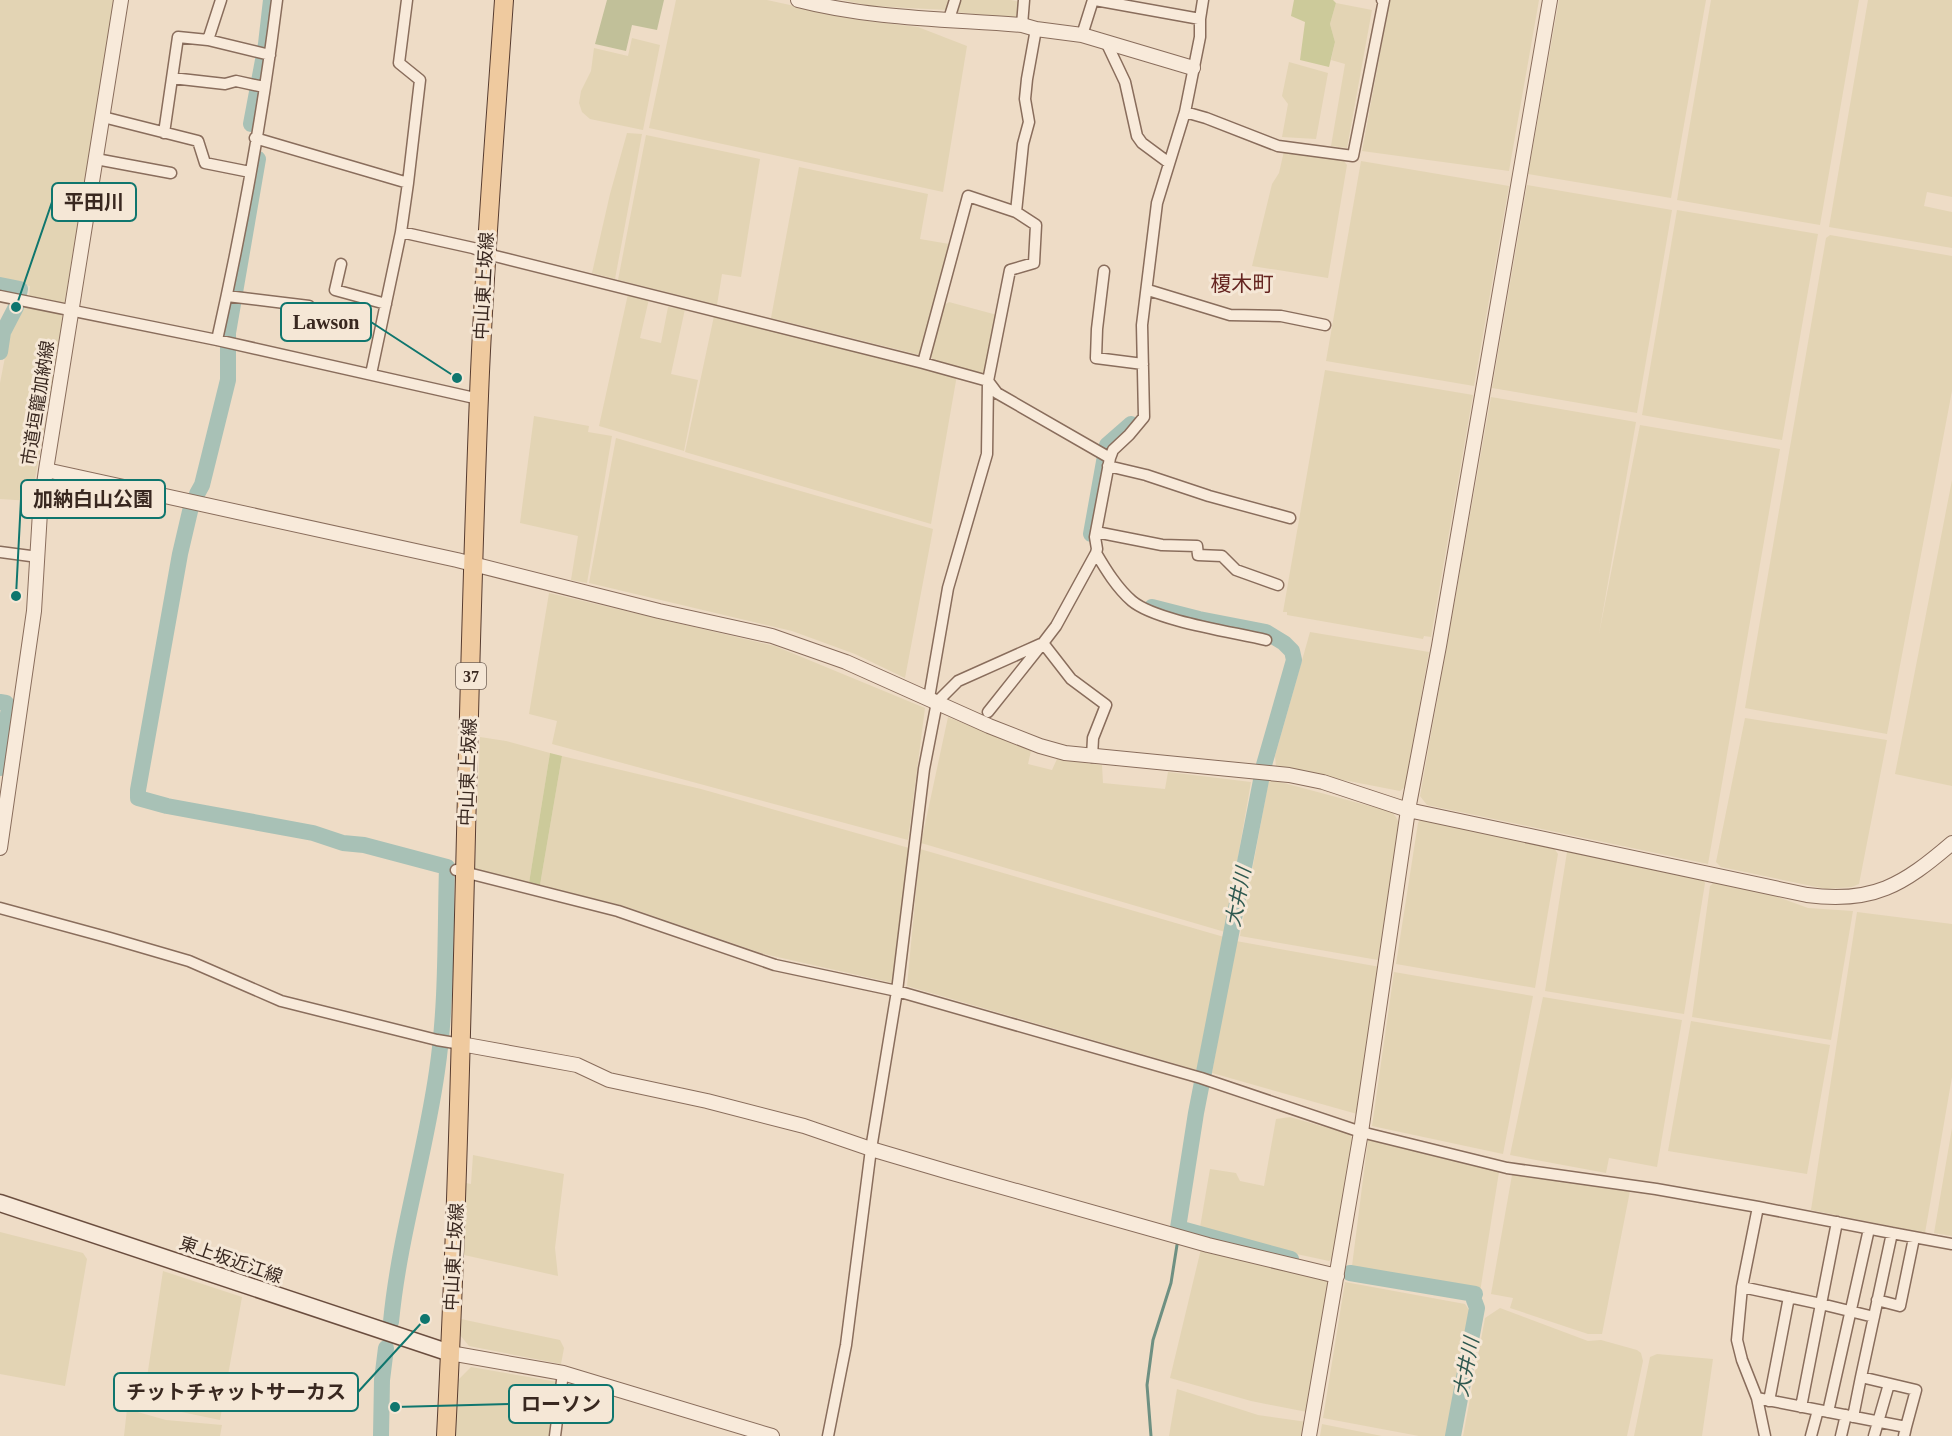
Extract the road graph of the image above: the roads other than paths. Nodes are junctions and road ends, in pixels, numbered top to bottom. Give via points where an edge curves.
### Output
1 (121, 0) edge
2 (221, 0) edge
3 (277, 0) edge
4 (407, 0) edge
5 (494, 0) edge
6 (504, 0) edge
7 (798, 0) edge
8 (954, 0) edge
9 (1024, 0) edge
10 (1094, 0) edge
11 (1203, 0) edge
12 (1382, 0) edge
13 (1550, 0) edge
14 (949, 19) junction
15 (1200, 20) junction
16 (1022, 25) junction
17 (1036, 29) junction
18 (1082, 35) junction
19 (208, 40) junction
20 (1107, 44) junction
21 (270, 55) junction
22 (1193, 68) junction
23 (172, 78) junction
24 (264, 87) junction
25 (1185, 111) junction
26 (103, 117) junction
27 (164, 132) junction
28 (255, 138) junction
29 (96, 159) junction
30 (1169, 164) junction
31 (250, 172) junction
32 (171, 173) dead end
33 (408, 183) junction
34 (1016, 212) junction
35 (401, 232) junction
36 (481, 251) junction
37 (341, 264) dead end
38 (1104, 271) dead end
39 (1148, 290) junction
40 (0, 296) edge
41 (232, 297) junction
42 (386, 304) junction
43 (309, 306) dead end
44 (71, 311) junction
45 (1325, 325) dead end
46 (224, 342) junction
47 (923, 363) junction
48 (1143, 364) junction
49 (371, 374) junction
50 (988, 381) junction
51 (474, 398) junction
52 (1107, 459) junction
53 (46, 470) junction
54 (1290, 518) dead end
55 (1096, 532) junction
56 (0, 552) edge
57 (1096, 553) junction
58 (38, 557) junction
59 (469, 563) junction
60 (1278, 585) dead end
61 (1266, 640) dead end
62 (1043, 643) junction
63 (933, 700) junction
64 (988, 712) dead end
65 (1092, 757) junction
66 (1408, 810) junction
67 (1952, 843) edge
68 (0, 848) edge
69 (461, 871) junction
70 (0, 908) edge
71 (897, 991) junction
72 (448, 1042) junction
73 (1361, 1132) junction
74 (871, 1149) junction
75 (0, 1203) edge
76 (1758, 1207) junction
77 (1837, 1222) junction
78 (1869, 1229) junction
79 (1892, 1233) junction
80 (1914, 1238) junction
81 (1952, 1244) edge
82 (1337, 1276) junction
83 (1742, 1287) junction
84 (1789, 1298) junction
85 (1877, 1300) junction
86 (1821, 1304) junction
87 (1850, 1313) junction
88 (1874, 1317) junction
89 (445, 1352) junction
90 (563, 1373) junction
91 (1861, 1377) junction
92 (1889, 1384) junction
93 (1757, 1398) junction
94 (1769, 1401) junction
95 (1801, 1407) junction
96 (1823, 1411) junction
97 (1850, 1416) junction
98 (1877, 1421) junction
99 (1905, 1431) edge
100 (436, 1436) edge
101 (446, 1436) edge
102 (555, 1436) edge
103 (772, 1436) edge
104 (828, 1436) edge
105 (1309, 1436) edge
106 (1765, 1436) edge
107 (1811, 1436) edge
108 (1841, 1436) edge
109 (1874, 1436) edge

1 - 26 street, 市道垣籠加納線
2 - 19 street
3 - 21 street
4 - 33 street via 399,63 420,80
5 - 36 main road, 中山東上坂線 / 37
6 - 36 main road, 中山東上坂線 / 37
7 - 14 street via 867,13
8 - 14 street
9 - 16 street
10 - 15 street
10 - 18 street
11 - 15 street
12 - 25 street via 1353,156 1278,146
13 - 66 street
14 - 16 street
15 - 22 street
16 - 17 street
17 - 18 street
17 - 34 street via 1027,79 1029,122
18 - 20 street
19 - 21 street
19 - 23 street via 178,37
20 - 22 street
20 - 30 street via 1125,82 1137,136
21 - 24 street
22 - 25 street
23 - 24 street via 225,84 236,81
23 - 27 street
24 - 28 street
25 - 30 street
26 - 27 street
26 - 29 street, 市道垣籠加納線
27 - 31 street via 198,141 205,163
28 - 31 street
28 - 33 street
29 - 32 street
29 - 44 street, 市道垣籠加納線
30 - 39 street via 1157,202
31 - 41 street
33 - 35 street
34 - 47 street via 968,196
34 - 50 street via 1036,225 1034,263 1010,270
35 - 36 street
35 - 42 street
36 - 47 street
36 - 51 main road, 中山東上坂線 / 37
37 - 42 street via 335,290
38 - 48 street via 1096,358
39 - 45 street via 1230,315 1281,316
39 - 48 street via 1142,325
40 - 44 street
41 - 43 street
41 - 46 street
42 - 49 street
44 - 46 street
44 - 53 street, 市道垣籠加納線
46 - 49 street
47 - 50 street
48 - 52 street via 1144,417
49 - 51 street
50 - 52 street via 997,393
50 - 63 street via 987,454 948,588
51 - 59 main road, 中山東上坂線 / 37
52 - 54 street via 1209,496
52 - 55 street
53 - 58 street, 市道垣籠加納線
53 - 59 street
55 - 57 street
55 - 60 street via 1162,545 1197,546 1198,555 1222,556 1236,570
56 - 58 street
57 - 61 street via 1133,602 1153,613
57 - 62 street
58 - 68 street, 市道垣籠加納線 via 34,611
59 - 63 street via 772,636 846,662
59 - 69 main road, 中山東上坂線 / 37
62 - 63 street via 958,681
62 - 64 street
62 - 65 street via 1071,679 1106,705 1093,738
63 - 65 street via 1040,746
63 - 71 street
65 - 66 street via 1262,772 1323,782
66 - 67 street via 1833,899 1889,888
66 - 73 street
69 - 71 street via 618,911 775,965
69 - 72 main road, 中山東上坂線 / 37
70 - 72 street via 189,961 281,1001
71 - 73 street via 1204,1079
71 - 74 street
72 - 74 street via 577,1065 609,1080 707,1101
72 - 89 main road, 中山東上坂線 / 37
73 - 76 street via 1507,1168
73 - 82 street
74 - 82 street via 1208,1245
74 - 104 street via 846,1345
75 - 89 main road, 東上坂近江線
76 - 77 street
76 - 83 street
77 - 78 street
77 - 86 street
78 - 79 street
78 - 87 street
79 - 80 street
79 - 85 street
80 - 81 street
80 - 85 street via 1900,1306
82 - 105 street
83 - 84 street
83 - 93 street via 1737,1340
84 - 86 street
84 - 94 street
85 - 88 street
86 - 87 street
86 - 95 street
87 - 88 street
87 - 96 street
88 - 91 street
89 - 90 street
89 - 100 main road, 中山東上坂線 / 37
89 - 101 main road, 中山東上坂線 / 37
90 - 102 street
90 - 103 street
91 - 92 street
91 - 97 street
92 - 98 street
92 - 99 street via 1916,1390
93 - 94 street
93 - 106 street
94 - 95 street
95 - 96 street
96 - 97 street
96 - 107 street
97 - 98 street
97 - 108 street
98 - 99 street
98 - 109 street

